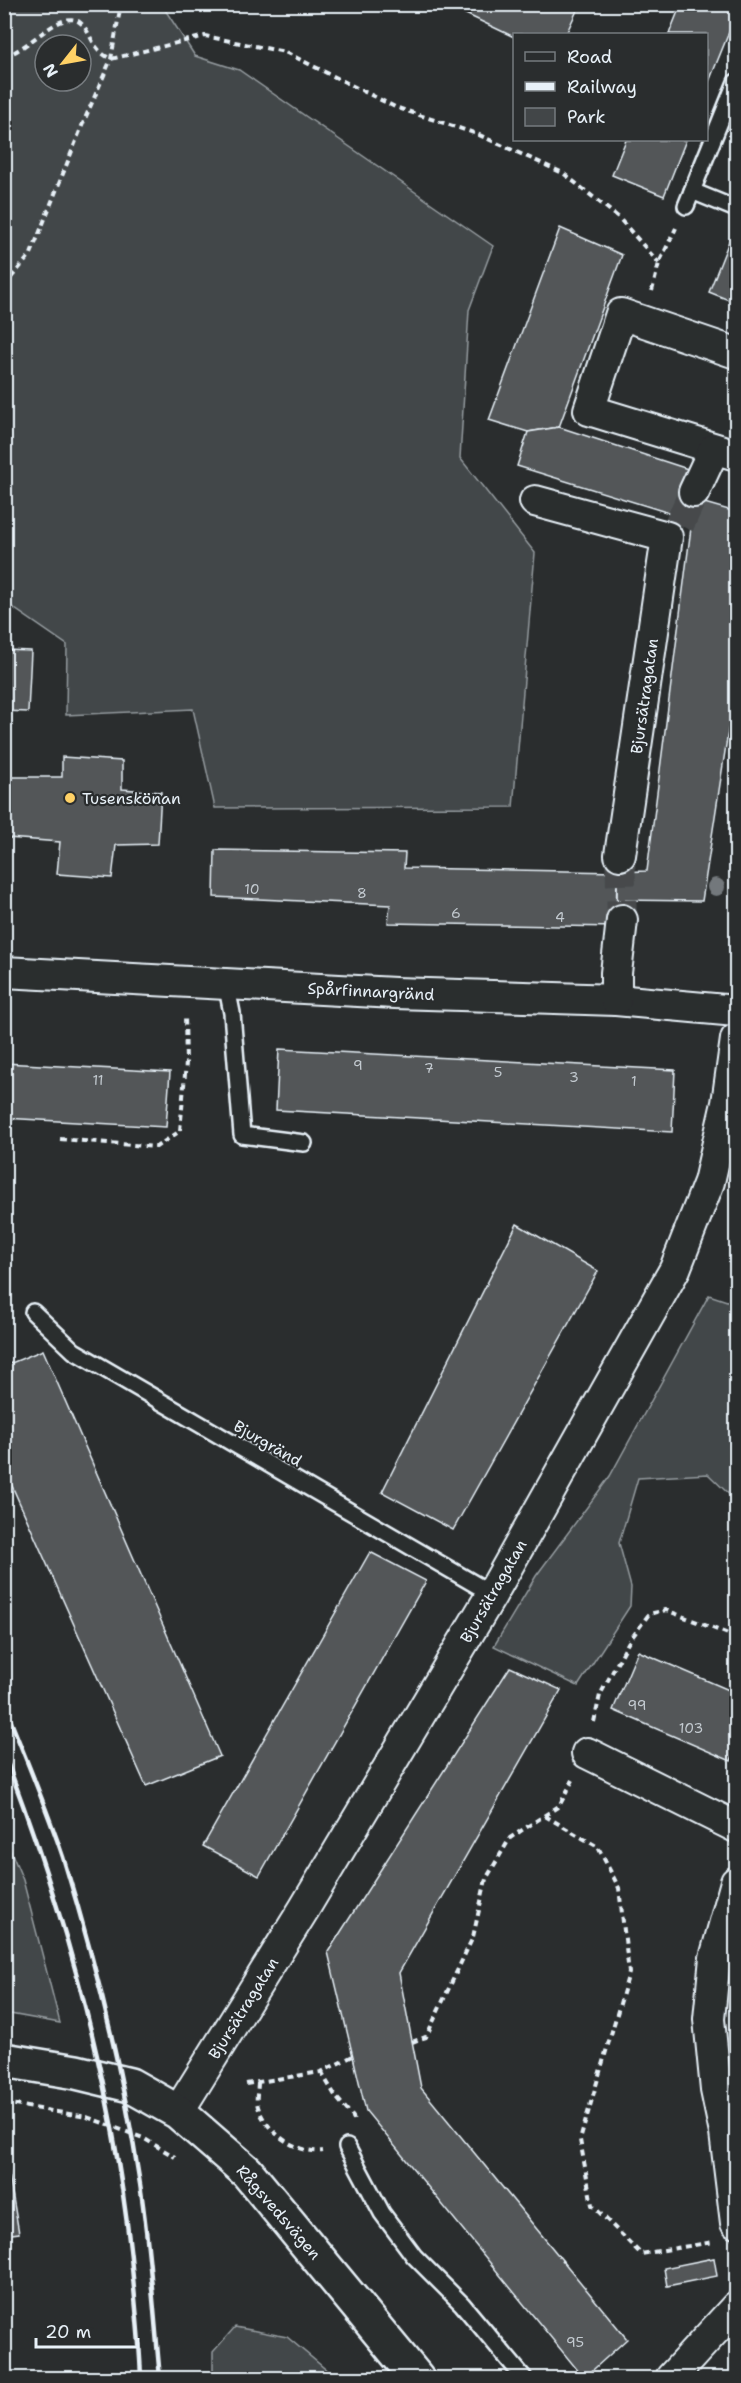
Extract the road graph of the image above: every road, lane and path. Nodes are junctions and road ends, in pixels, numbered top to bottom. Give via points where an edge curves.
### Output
1 (121, 4) edge
2 (4, 56) edge
3 (111, 59) junction
4 (736, 82) edge
5 (692, 190) junction
6 (686, 206) joint
7 (736, 208) edge
8 (4, 286) edge
9 (736, 353) edge
10 (725, 452) edge
11 (694, 492) tunnel mouth
12 (535, 501) dead end
13 (620, 855) tunnel mouth
14 (622, 920) tunnel mouth
15 (4, 972) edge
16 (226, 983) junction
17 (616, 1000) junction
18 (185, 1011) dead end
19 (736, 1011) edge
20 (736, 1040) edge
21 (60, 1139) dead end
22 (304, 1143) dead end
23 (33, 1311) dead end
24 (492, 1594) junction
25 (649, 1614) dead end
26 (736, 1637) edge
27 (587, 1753) dead end
28 (544, 1816) dead end
29 (736, 1827) edge
30 (510, 1838) dead end
31 (736, 1882) edge
32 (412, 2042) dead end
33 (353, 2056) dead end
34 (4, 2060) edge
35 (321, 2072) junction
36 (246, 2084) dead end
37 (258, 2084) junction
38 (4, 2103) edge
39 (178, 2112) junction
40 (347, 2147) junction
41 (183, 2163) dead end
42 (727, 2232) edge
43 (736, 2307) edge
44 (417, 2379) edge
45 (524, 2379) edge
46 (671, 2379) edge

1 - 3 path
2 - 3 path via 71,18 80,23 99,53
3 - 6 path via 205,36 285,52 395,107 477,134 563,173 618,217 659,263
3 - 8 path via 31,254
4 - 5 lane
5 - 6 lane
5 - 7 lane
9 - 10 street via 621,314 589,410
10 - 11 street
12 - 13 street, Bjursätragatan via 673,531
14 - 17 street via 615,973
15 - 16 street, Spårfinnargränd
16 - 17 street, Spårfinnargränd
16 - 22 lane via 242,1135
17 - 19 street, Spårfinnargränd
18 - 21 path via 186,1063 180,1131 156,1147
20 - 24 street, Bjursätragatan via 709,1182 675,1269
23 - 24 lane, Bjurgränd via 74,1351
24 - 39 street, Bjursätragatan
25 - 26 path via 666,1610
27 - 29 street
28 - 42 path via 598,1847 621,1899 630,1973 580,2140 592,2205 641,2254
30 - 32 path via 486,1879 473,1937 426,2037
31 - 42 street via 715,1958 709,2019 725,2133
33 - 35 path
34 - 39 street, Rågsvedsvägen via 130,2085
35 - 37 path
35 - 40 path via 353,2117 355,2132
36 - 37 path
37 - 40 path via 257,2102 265,2121 278,2135 296,2147 318,2151
38 - 41 path via 87,2117 143,2138
39 - 44 street, Rågsvedsvägen via 247,2172
40 - 45 lane via 382,2213 414,2256 462,2304
43 - 46 street

